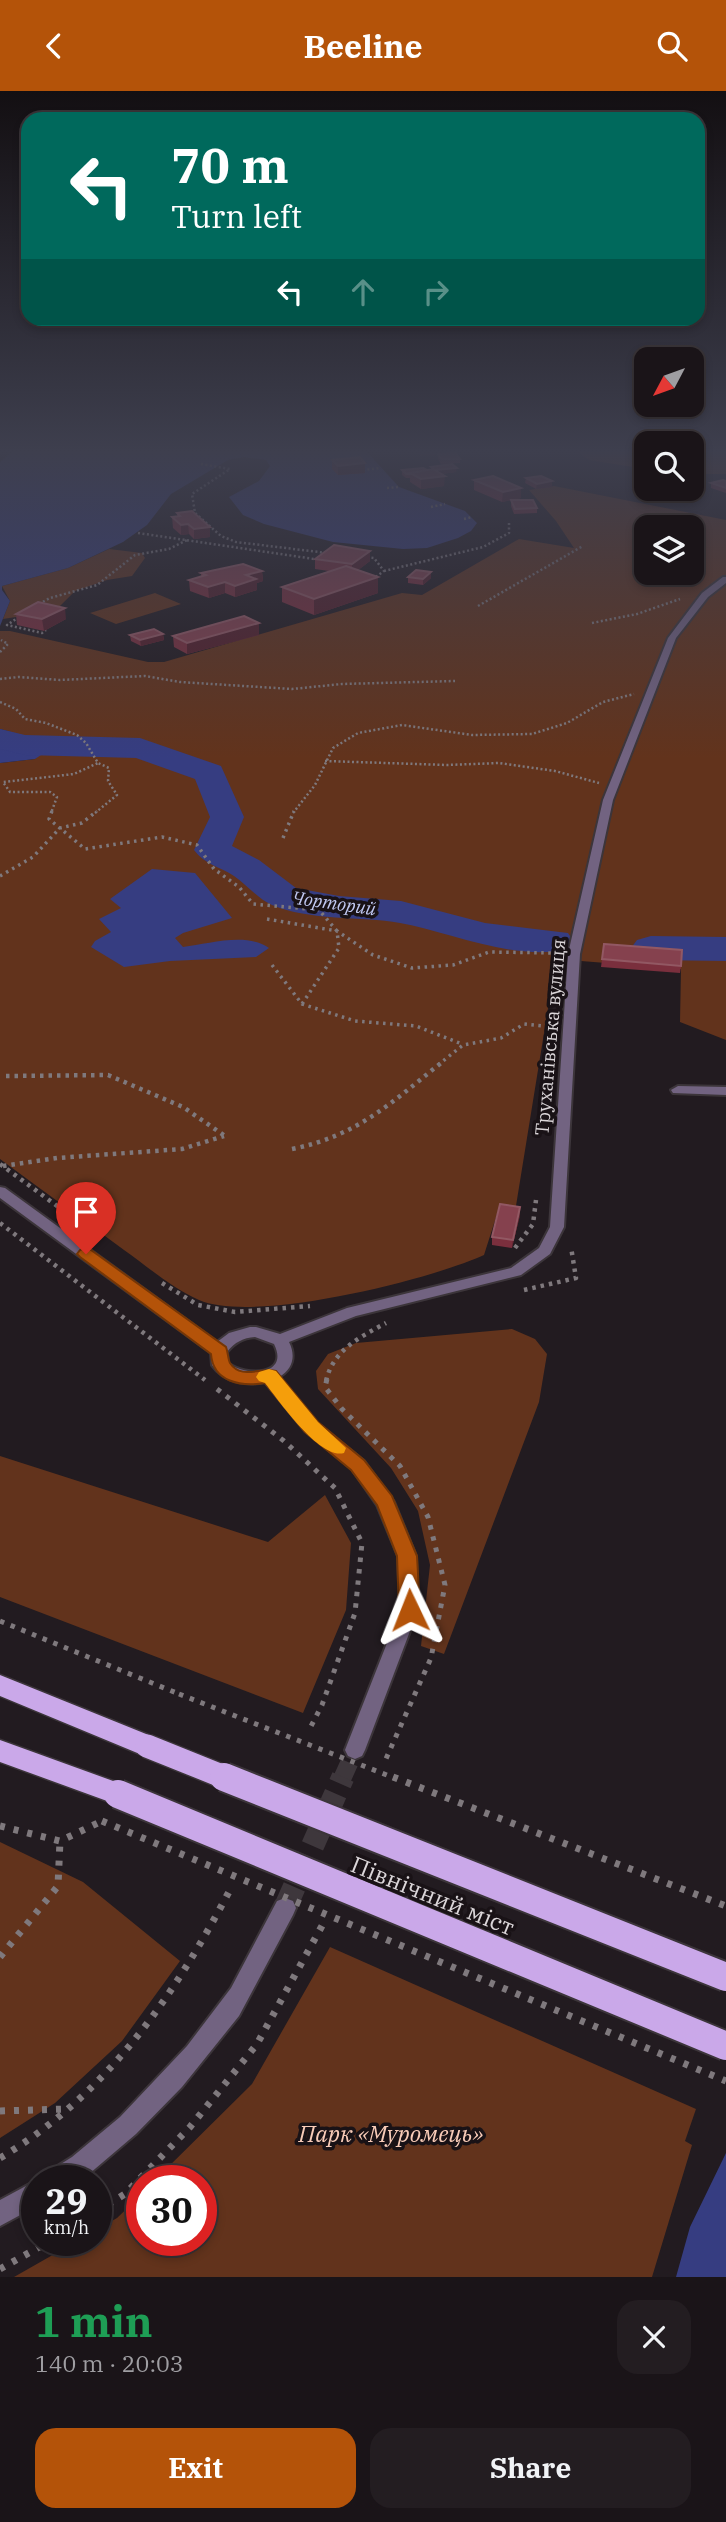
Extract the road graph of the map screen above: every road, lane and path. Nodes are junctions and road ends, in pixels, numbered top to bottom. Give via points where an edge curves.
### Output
1 (143, 554) edge
2 (284, 554) edge
3 (454, 554) edge
4 (571, 554) edge
5 (360, 557) edge
6 (325, 560) edge
7 (384, 571) junction
8 (726, 579) edge
9 (369, 582) edge
10 (687, 596) dead end
11 (34, 606) edge
12 (478, 606) dead end
13 (25, 612) edge
14 (592, 623) dead end
15 (46, 630) edge
16 (1, 639) edge
17 (0, 652) edge
18 (0, 679) edge
19 (455, 681) dead end
20 (651, 689) junction
21 (0, 702) edge
22 (325, 761) junction
23 (98, 763) junction
24 (614, 787) junction
25 (60, 828) junction
26 (283, 838) dead end
27 (0, 876) edge
28 (267, 919) dead end
29 (337, 932) junction
30 (575, 960) junction
31 (272, 965) dead end
32 (303, 1004) junction
33 (571, 1030) junction
34 (463, 1045) junction
35 (6, 1076) dead end
36 (678, 1090) dead end
37 (726, 1091) edge
38 (292, 1149) dead end
39 (1, 1165) edge
40 (538, 1188) dead end
41 (0, 1191) edge
42 (0, 1223) edge
43 (93, 1233) dead end
44 (571, 1240) dead end
45 (504, 1255) dead end
46 (161, 1282) dead end
47 (522, 1291) dead end
48 (315, 1306) dead end
49 (399, 1320) dead end
50 (280, 1341) junction
51 (219, 1351) junction
52 (269, 1376) junction
53 (0, 1621) edge
54 (0, 1685) edge
55 (308, 1732) dead end
56 (355, 1750) tunnel mouth
57 (0, 1751) edge
58 (385, 1761) dead end
59 (0, 1826) edge
60 (60, 1840) junction
61 (233, 1886) dead end
62 (726, 1906) edge
63 (285, 1909) tunnel mouth
64 (323, 1924) dead end
65 (0, 1957) edge
66 (726, 1976) edge
67 (726, 2046) edge
68 (726, 2081) edge
69 (68, 2109) junction
70 (0, 2111) edge
71 (0, 2158) edge
72 (82, 2165) edge
73 (21, 2202) edge
74 (112, 2202) edge
75 (0, 2214) edge
76 (23, 2256) edge
77 (0, 2269) edge

1 - 11 path via 114,567 98,584 58,594
2 - 6 path
3 - 7 path
4 - 12 path
5 - 7 path via 374,558
7 - 9 path
8 - 20 street, Труханівська вулиця via 705,595 673,638
10 - 14 path via 622,619
13 - 15 path via 6,625
16 - 17 path via 8,643
18 - 19 path via 145,676 292,689
20 - 22 path via 603,702 567,723 531,734 472,735 402,725 358,733 333,748
20 - 24 street, Труханівська вулиця
21 - 23 path via 25,719 77,735
22 - 24 path via 499,763 555,771
22 - 26 path via 315,785 296,806
23 - 25 path via 110,768 108,781 117,795 82,823
23 - 25 path via 74,774 4,782 9,792 50,792 57,797 49,819
24 - 30 street, Труханівська вулиця
25 - 27 path via 23,866
25 - 29 path via 85,849 162,838 197,845 214,869 253,904 319,911
28 - 29 path
29 - 30 path via 373,955 412,968 453,965 489,952
29 - 32 path via 339,948
30 - 33 street, Труханівська вулиця
31 - 32 path
32 - 34 path via 355,1021 416,1026
33 - 34 path via 524,1024 502,1038
33 - 50 street, Труханівська вулиця via 557,1227 545,1251 516,1272 352,1312
34 - 38 path via 375,1115 323,1143
35 - 39 path via 108,1075 183,1107 225,1136 182,1149
36 - 37 street
39 - 43 path
40 - 45 path via 533,1224
41 - 51 street
42 - 55 path via 284,1441 335,1488 362,1543 355,1613
44 - 47 path via 576,1277
46 - 48 path via 198,1305 235,1312
49 - 58 path via 360,1337 340,1353 328,1369 325,1387 400,1466 428,1517 446,1585 431,1658
50 - 51 street via 265,1333 246,1332 229,1339
50 - 52 street via 286,1359
51 - 52 street via 220,1364 232,1375 250,1379
52 - 56 street via 312,1427 358,1465 386,1501 407,1556 410,1610
53 - 62 path, bridge
54 - 66 main road, Північний міст, bridge
57 - 67 main road, Північний міст, bridge via 118,1794
59 - 60 path
60 - 65 path via 58,1886
60 - 68 path, bridge via 102,1821
61 - 69 path via 206,1939 133,2042
63 - 72 street via 232,2007 166,2088
64 - 74 path via 257,2044 190,2127
69 - 70 path
69 - 71 path
73 - 75 street
76 - 77 path

